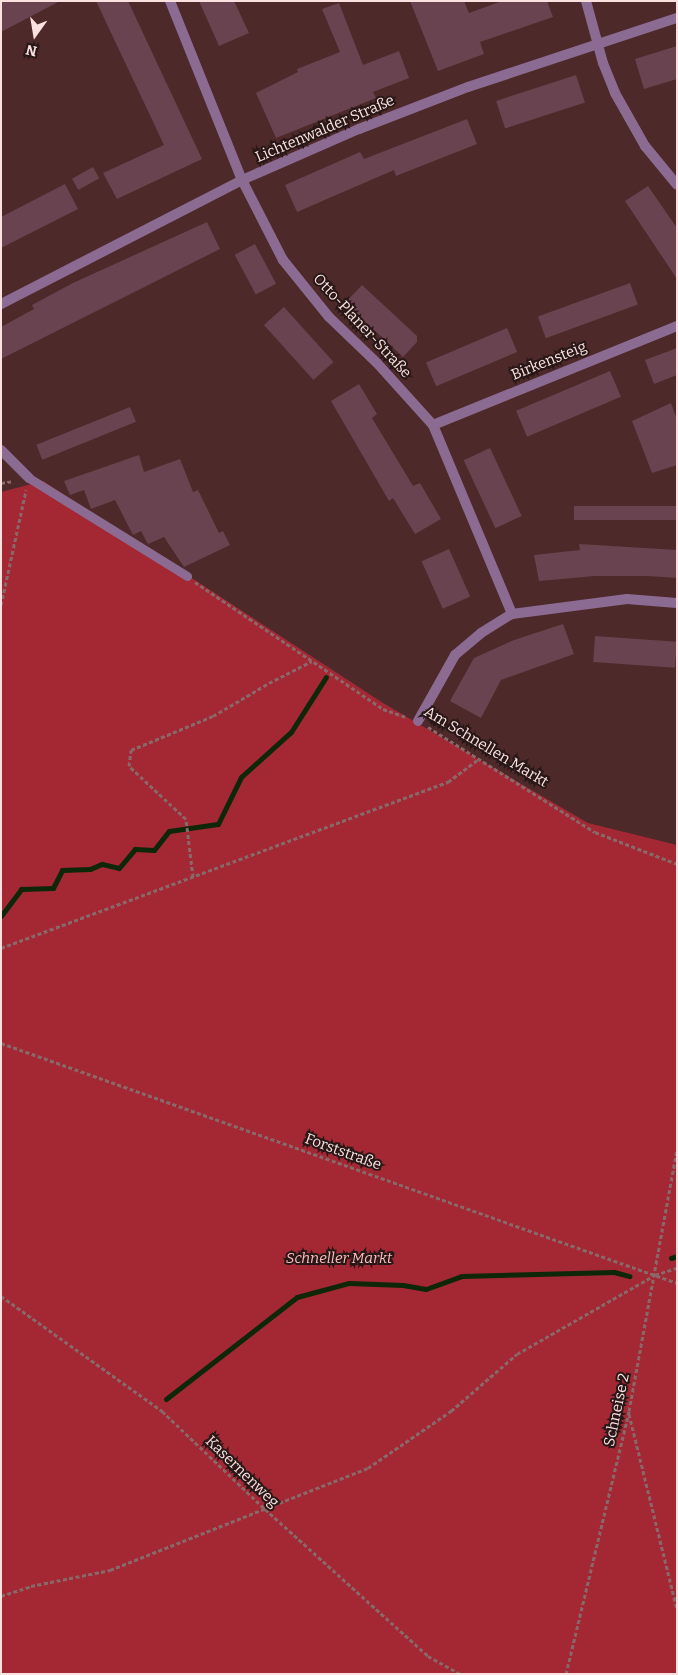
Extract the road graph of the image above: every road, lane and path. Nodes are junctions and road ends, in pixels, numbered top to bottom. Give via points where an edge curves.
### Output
1 (170, 1) edge
2 (586, 1) edge
3 (677, 18) edge
4 (598, 43) junction
5 (242, 180) junction
6 (677, 185) edge
7 (1, 304) edge
8 (677, 326) edge
9 (433, 425) junction
10 (1, 450) edge
11 (29, 478) junction
12 (187, 576) joint
13 (677, 603) edge
14 (1, 604) edge
15 (512, 614) junction
16 (312, 661) junction
17 (418, 722) junction
18 (479, 759) junction
19 (677, 864) edge
20 (193, 877) junction
21 (1, 948) edge
22 (1, 1044) edge
23 (677, 1149) edge
24 (677, 1268) edge
25 (655, 1275) junction
26 (677, 1283) edge
27 (1, 1296) edge
28 (629, 1411) junction
29 (265, 1510) junction
30 (1, 1596) edge
31 (677, 1610) edge
32 (460, 1674) edge
33 (566, 1674) edge

1 - 5 street, Otto-Planer-Straße
2 - 4 street
3 - 4 street, Lichtenwalder Straße
4 - 5 street, Lichtenwalder Straße via 468,87 359,129
4 - 6 street via 612,86 625,112 645,146
5 - 7 street, Lichtenwalder Straße
5 - 9 street, Otto-Planer-Straße via 283,260 329,317
8 - 9 street, Birkensteig
9 - 15 street, Otto-Planer-Straße
10 - 11 street
11 - 12 lane
11 - 14 path
12 - 16 path, Am Schnellen Markt
13 - 15 street via 627,599
15 - 17 street via 455,655
16 - 17 path, Am Schnellen Markt via 383,709
16 - 20 path via 213,716 131,750 129,766 186,819
17 - 18 path, Am Schnellen Markt
18 - 19 path, Am Schnellen Markt via 595,832
18 - 20 path via 448,782
20 - 21 path
22 - 25 path, Forststraße
23 - 25 path, Schneise 2
24 - 25 path
25 - 26 path, Forststraße
25 - 28 path, Schneise 2
25 - 29 path via 517,1354 451,1411 368,1468
27 - 29 path, Kasernenweg via 162,1411
28 - 31 path
28 - 33 path, Schneise 2
29 - 30 path via 110,1570 31,1586
29 - 32 path, Kasernenweg via 428,1656

